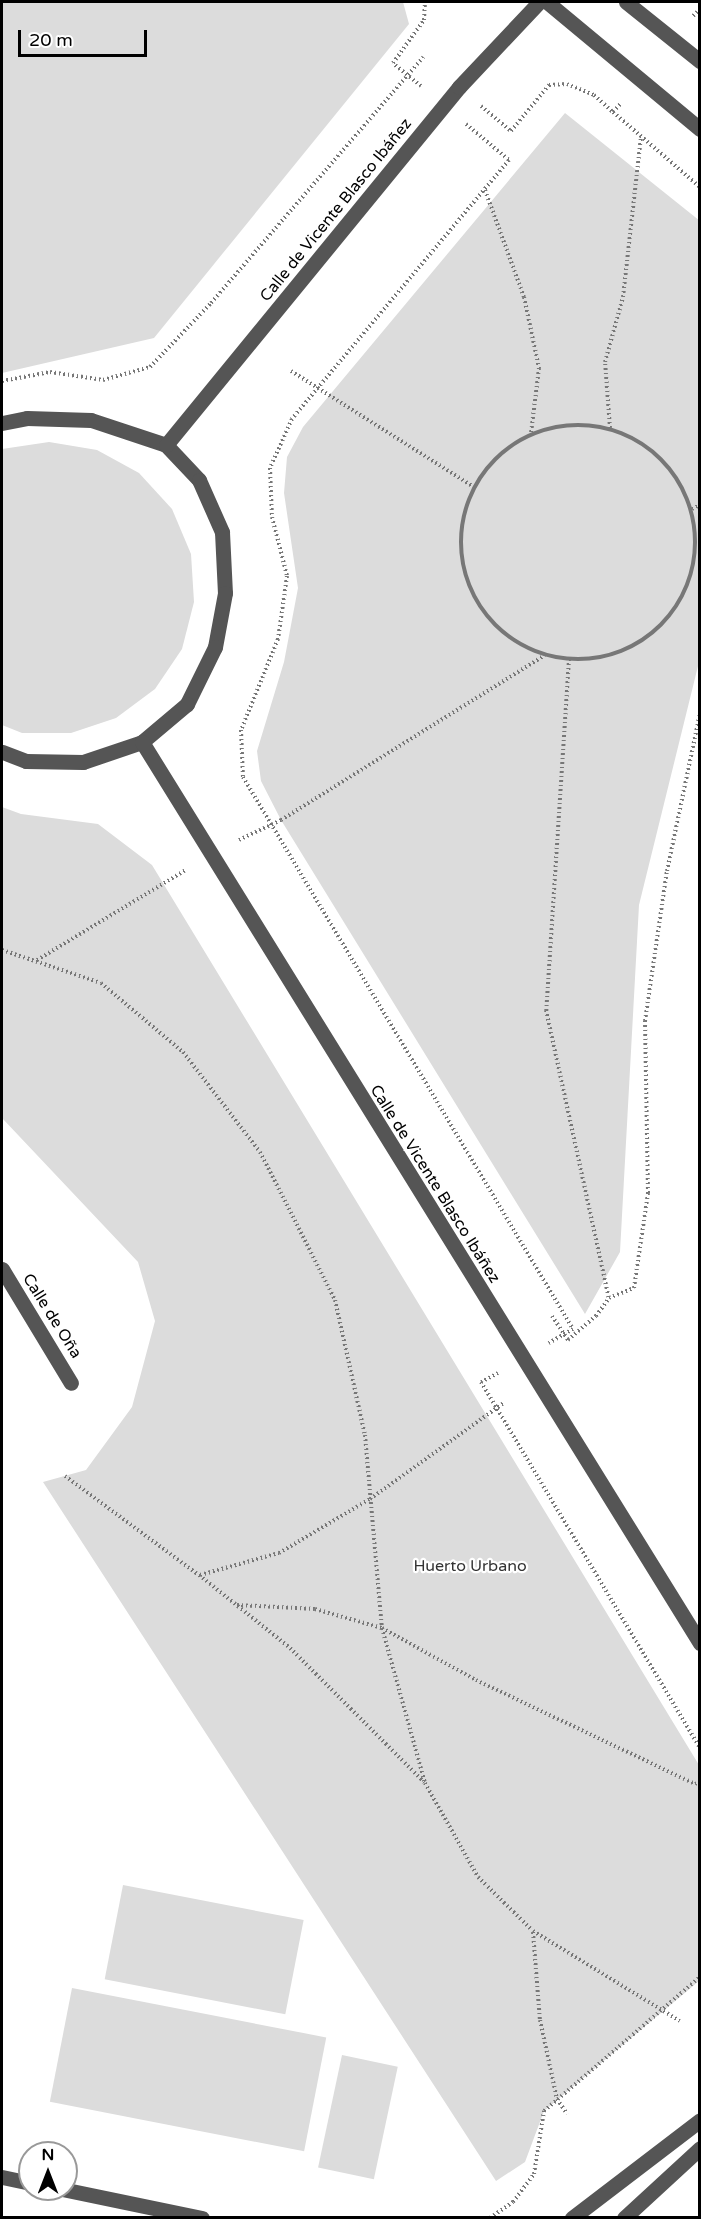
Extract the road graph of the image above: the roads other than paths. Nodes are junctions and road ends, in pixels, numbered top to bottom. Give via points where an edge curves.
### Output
1 (539, 2) edge
2 (547, 2) edge
3 (626, 2) edge
4 (699, 61) edge
5 (699, 129) edge
6 (2, 423) edge
7 (166, 445) junction
8 (142, 742) junction
9 (2, 752) edge
10 (2, 1269) edge
11 (71, 1383) dead end
12 (699, 1643) edge
13 (699, 2120) edge
14 (699, 2148) edge
15 (2, 2177) edge
16 (18, 2180) edge
17 (78, 2192) edge
18 (202, 2217) edge
19 (572, 2217) edge
20 (624, 2217) edge

1 - 7 street, Calle de Vicente Blasco Ibáñez via 459,87
2 - 5 street
3 - 4 street
6 - 7 street via 27,418 91,420
7 - 8 street via 199,480 222,532 225,593 215,647 187,704
8 - 9 street via 83,762 26,761
8 - 12 street, Calle de Vicente Blasco Ibáñez
10 - 11 street, Calle de Oña
13 - 19 street
14 - 20 street
15 - 16 street
17 - 18 street

